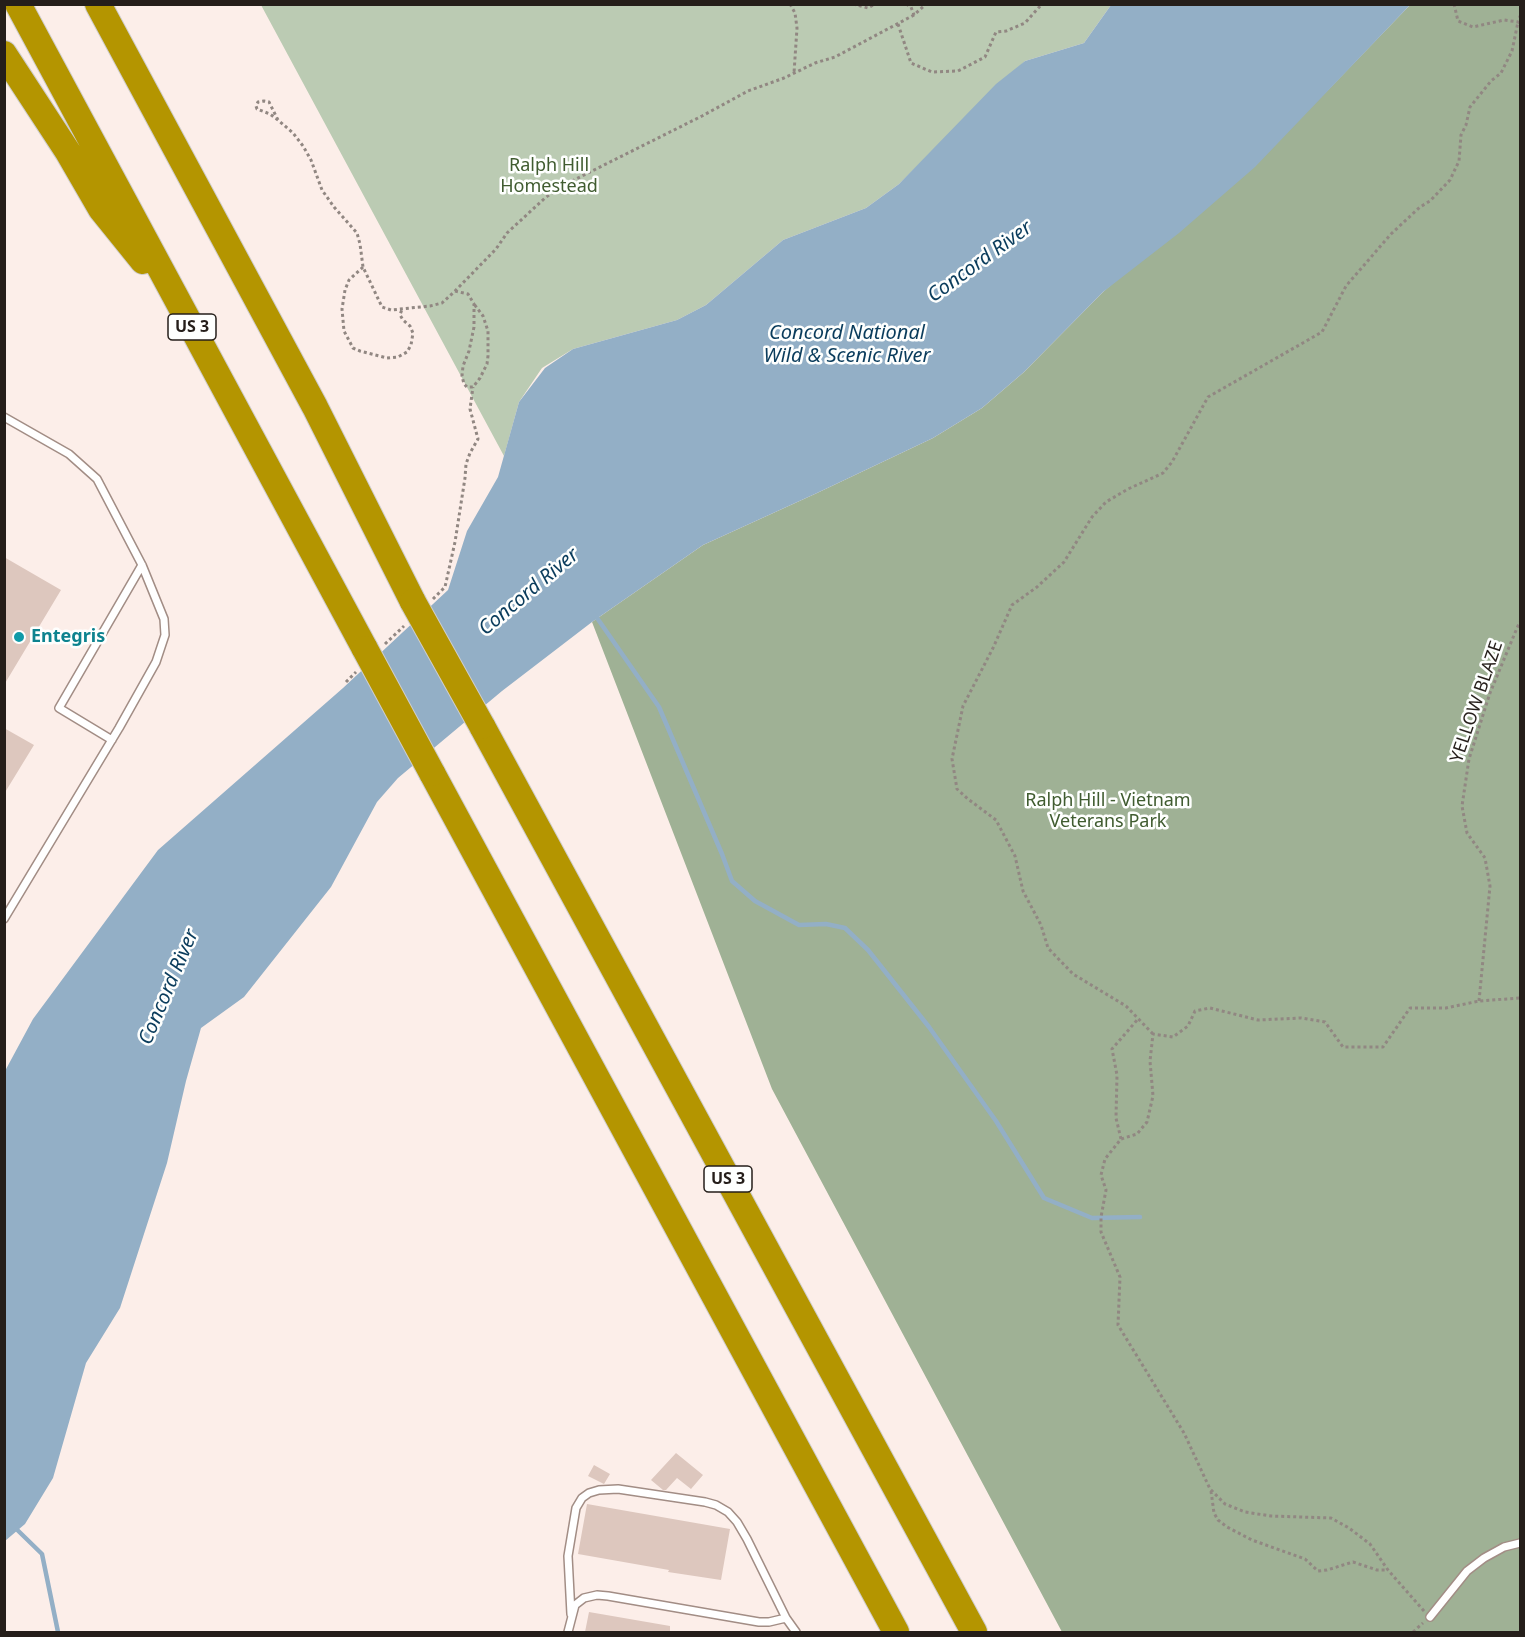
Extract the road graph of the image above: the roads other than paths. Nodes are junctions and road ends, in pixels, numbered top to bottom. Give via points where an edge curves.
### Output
1 (18, 4) edge
2 (98, 4) edge
3 (4, 54) edge
4 (182, 310) junction
5 (4, 417) edge
6 (142, 565) junction
7 (112, 740) junction
8 (4, 919) edge
9 (1521, 1543) edge
10 (571, 1614) junction
11 (1430, 1617) road end
12 (786, 1618) junction
13 (568, 1632) edge
14 (796, 1632) edge
15 (896, 1632) edge
16 (974, 1632) edge

1 - 4 highway, US 3
2 - 16 highway, US 3, bridge via 421,602 482,726
3 - 4 highway via 101,209
4 - 15 highway, US 3, bridge
5 - 6 lane via 69,454 97,479
6 - 7 lane via 164,618 165,635 156,662
6 - 7 lane via 59,708
7 - 8 lane
9 - 11 lane via 1504,1547 1467,1571
10 - 12 lane via 580,1600 597,1595 759,1622
10 - 12 lane via 568,1556 576,1508 589,1493 618,1490 705,1502 722,1508 737,1522
10 - 13 lane
12 - 14 lane

